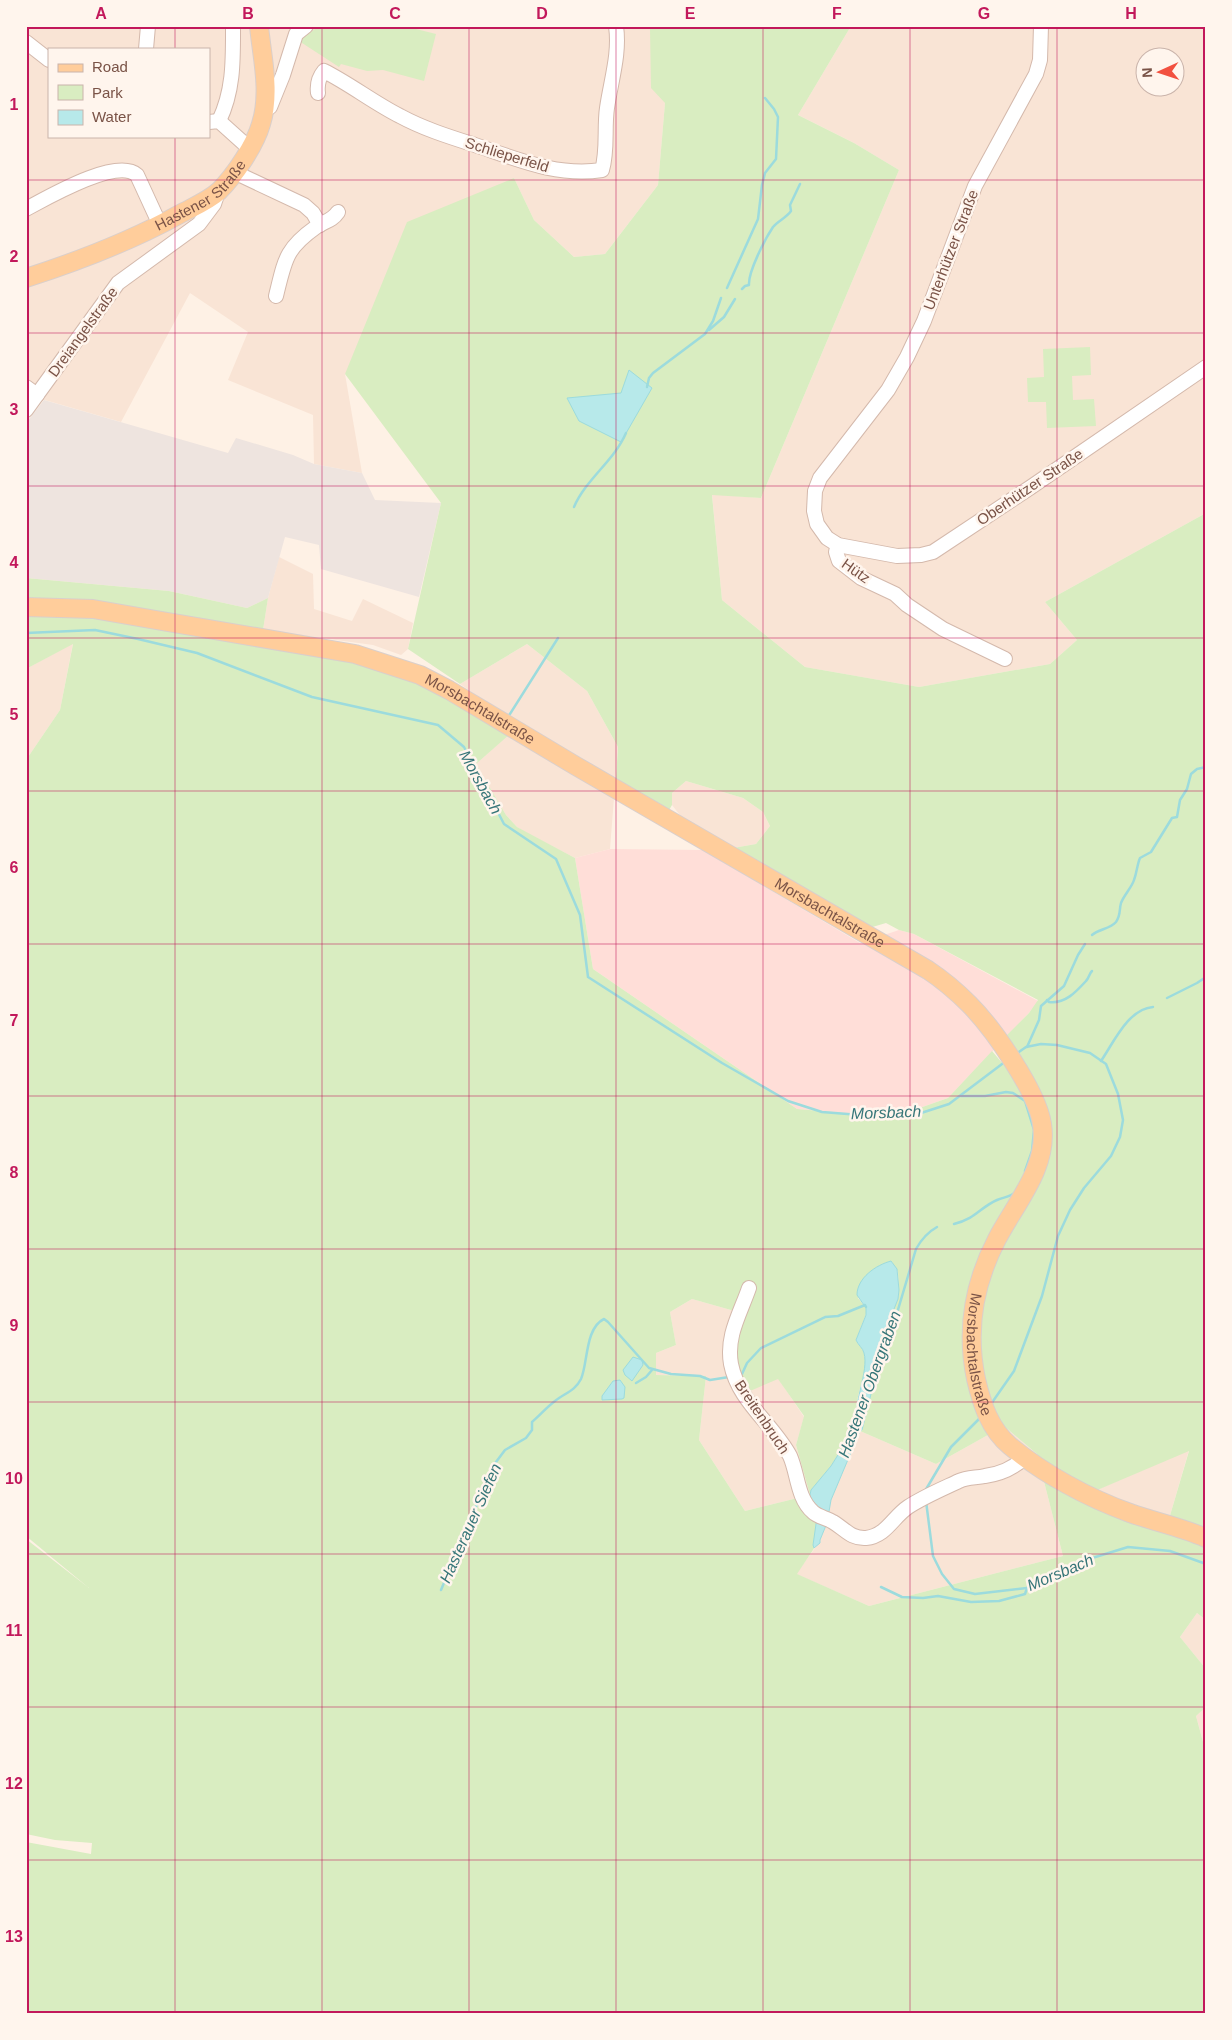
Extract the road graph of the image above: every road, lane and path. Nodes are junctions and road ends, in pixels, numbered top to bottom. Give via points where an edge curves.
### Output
1 (148, 26) edge
2 (233, 26) edge
3 (259, 26) edge
4 (306, 26) edge
5 (616, 26) edge
6 (1041, 26) edge
7 (26, 42) edge
8 (146, 48) edge
9 (48, 59) edge
10 (318, 93) dead end
11 (264, 111) junction
12 (214, 121) edge
13 (249, 148) junction
14 (234, 172) junction
15 (218, 192) junction
16 (26, 209) edge
17 (338, 212) dead end
18 (160, 225) junction
19 (320, 225) junction
20 (26, 278) edge
21 (276, 296) dead end
22 (1206, 367) edge
23 (32, 391) edge
24 (26, 410) edge
25 (833, 463) joint
26 (838, 545) junction
27 (26, 607) edge
28 (1005, 659) dead end
29 (749, 1288) dead end
30 (1025, 1457) junction
31 (1206, 1538) edge

1 - 8 street
2 - 12 street via 231,85 227,103
3 - 11 main road, Hastener Straße
4 - 11 street via 296,34 270,107
5 - 10 street, Schlieperfeld via 617,56 607,108 602,170 564,171 526,163 416,124 324,71
6 - 25 street, Unterhützer Straße via 1040,60 1036,74 975,186 924,321 888,390
7 - 9 street
11 - 13 main road, Hastener Straße
12 - 13 street
13 - 14 main road, Hastener Straße
14 - 15 main road, Hastener Straße
14 - 19 street via 304,205
15 - 18 main road, Hastener Straße
15 - 23 street, Dreiangelstraße via 214,204 199,224 118,284
16 - 18 street via 92,176 127,171 137,175
17 - 19 street via 333,219
18 - 20 main road, Hastener Straße via 82,259
19 - 21 street via 298,240 289,253
22 - 26 street, Oberhützer Straße via 933,552 897,556
23 - 24 street, Dreiangelstraße
25 - 26 street, Hütz via 817,484 814,512 820,529
26 - 28 street, Hütz via 837,557 861,578 895,594 943,629
27 - 30 main road, Morsbachtalstraße via 93,609 356,654 434,681 928,970 950,986 971,1006 1010,1059 1037,1106 1042,1124 1038,1161 1025,1194 997,1237 978,1282 971,1335 974,1368 991,1424 1003,1440
29 - 30 street, Breitenbruch via 730,1337 734,1377 788,1454 803,1498 813,1512 849,1535 867,1538 880,1534 903,1511 925,1498 965,1478 1008,1470
30 - 31 main road, Morsbachtalstraße via 1111,1505

